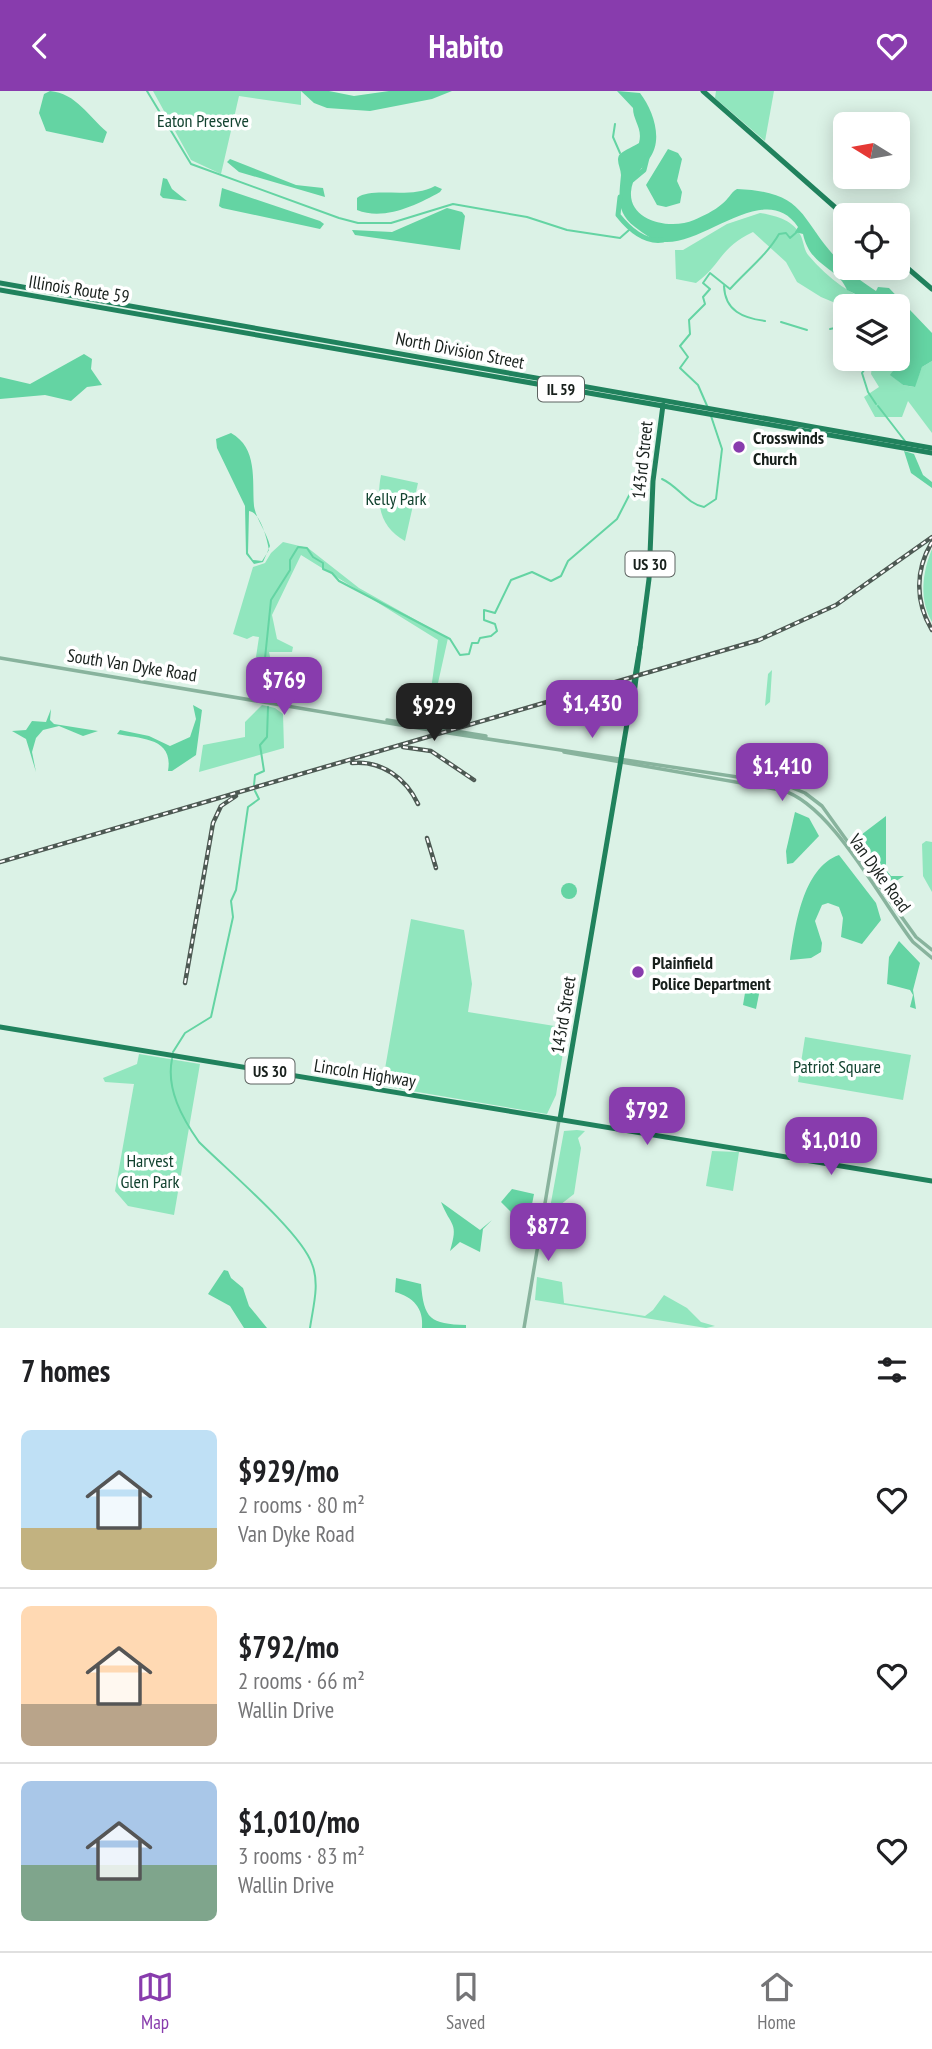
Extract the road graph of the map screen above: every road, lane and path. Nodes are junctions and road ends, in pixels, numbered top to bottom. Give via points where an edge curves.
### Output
1 (703, 91) edge
2 (833, 205) edge
3 (910, 270) edge
4 (0, 283) edge
5 (932, 289) edge
6 (0, 290) edge
7 (87, 299) junction
8 (76, 303) junction
9 (148, 309) joint
10 (153, 315) joint
11 (663, 405) junction
12 (932, 451) edge
13 (0, 657) edge
14 (384, 721) joint
15 (620, 760) junction
16 (932, 950) edge
17 (932, 958) edge
18 (0, 1027) edge
19 (559, 1119) junction
20 (932, 1181) edge
21 (524, 1328) edge

1 - 2 main road
3 - 5 main road
4 - 7 main road, Illinois Route 59 / IL 59
6 - 8 main road, Illinois Route 59 / IL 59
7 - 8 main road
7 - 9 main road, Illinois Route 59 / IL 59
8 - 10 main road, Illinois Route 59 / IL 59
9 - 11 main road, North Division Street / IL 59
10 - 11 main road, North Division Street / IL 59
11 - 12 main road, North Division Street
11 - 15 main road, 143rd Street / US 30 via 652,484 649,579
13 - 14 street, South Van Dyke Road
14 - 15 street, Van Dyke Road
15 - 16 street, Van Dyke Road via 766,781 805,793 826,811 916,937
15 - 17 street, Van Dyke Road via 801,798 823,816 908,936
15 - 19 main road, 143rd Street / US 30
18 - 19 main road, Lincoln Highway / US 30
19 - 20 main road, Lincoln Highway
19 - 21 street, 143rd Street

